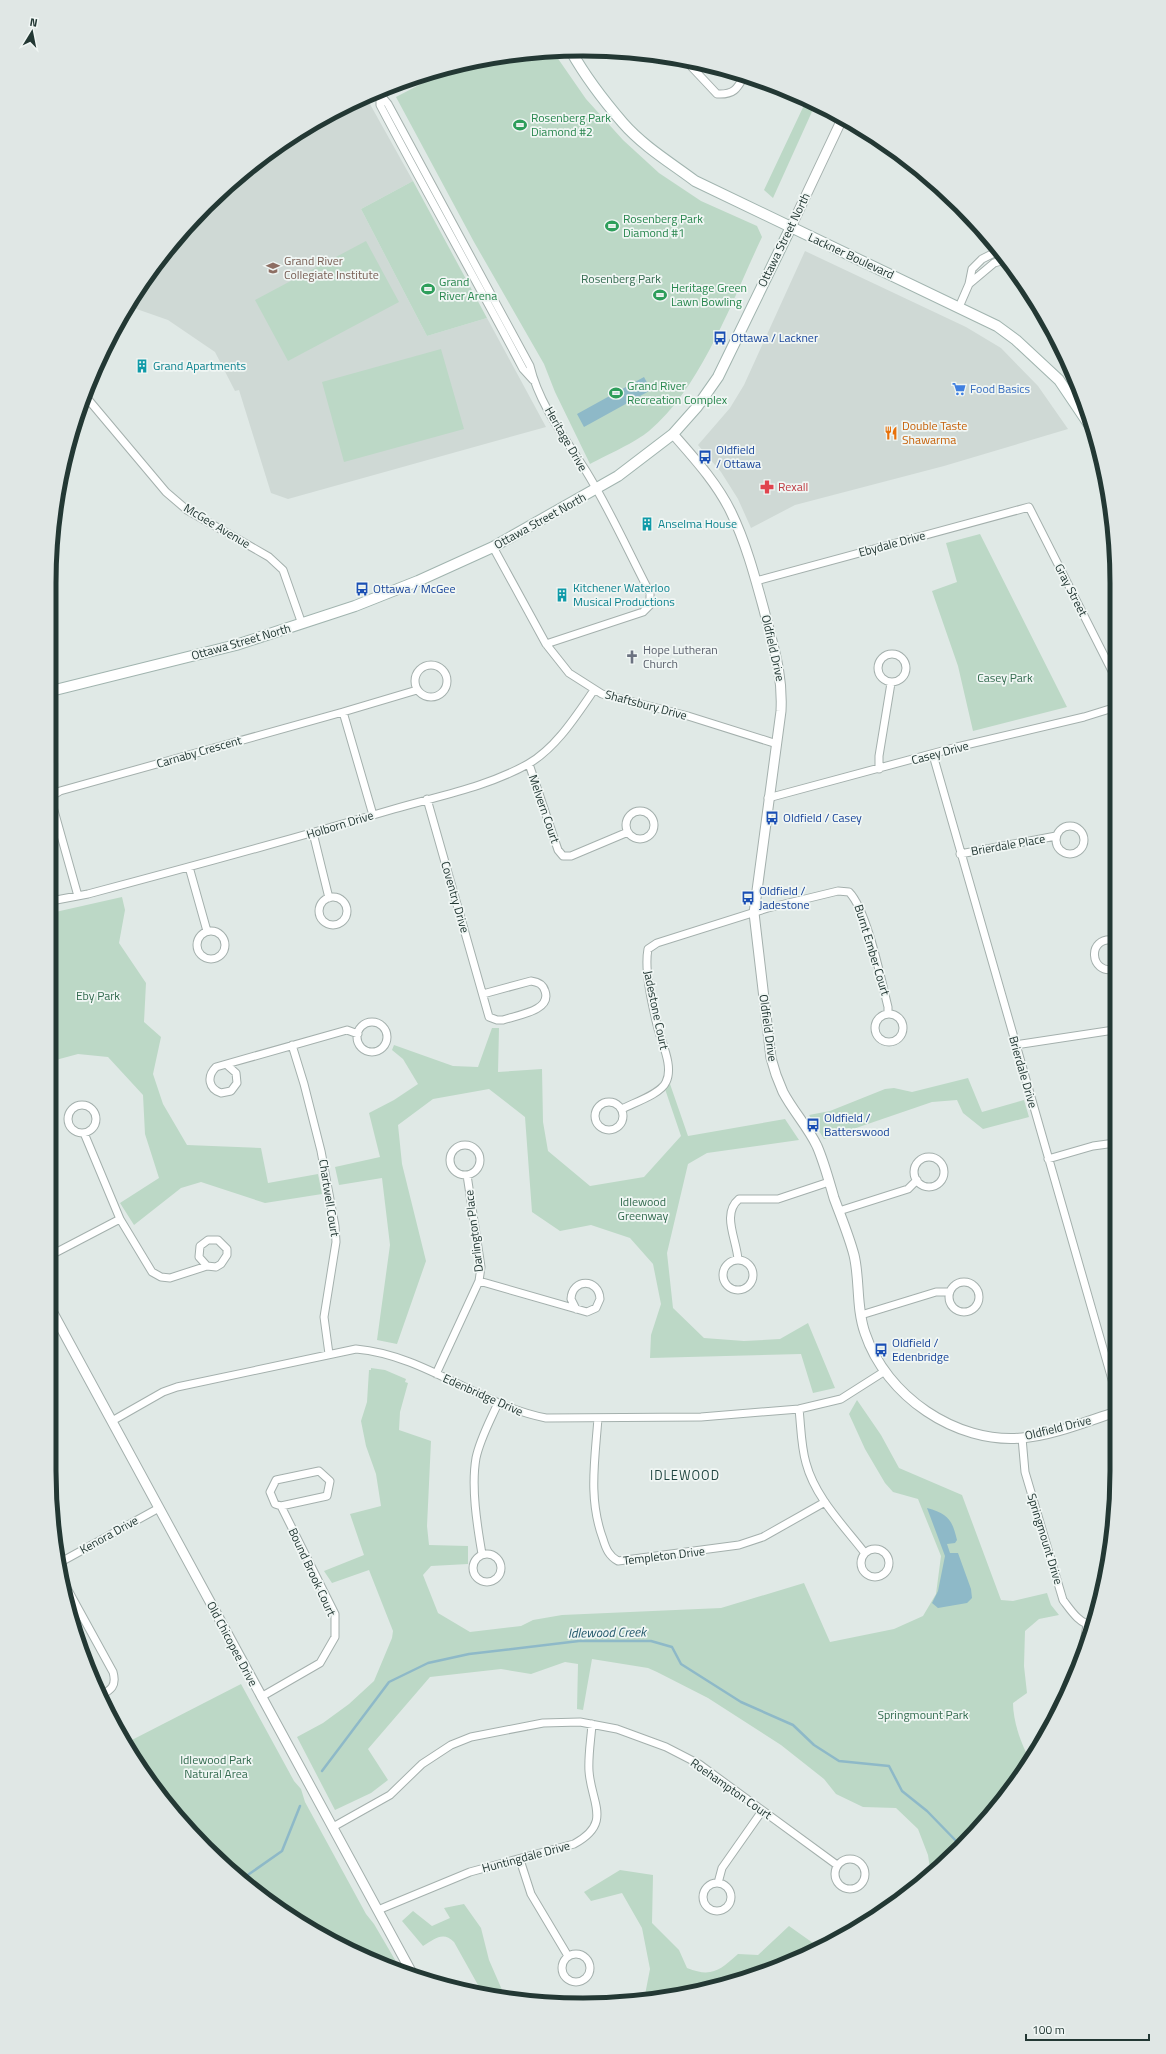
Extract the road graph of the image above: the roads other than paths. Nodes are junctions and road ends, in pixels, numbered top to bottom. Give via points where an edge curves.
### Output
1 (574, 56) edge
2 (692, 67) edge
3 (742, 81) edge
4 (380, 96) edge
5 (379, 97) edge
6 (840, 124) edge
7 (423, 168) junction
8 (416, 172) junction
9 (792, 227) junction
10 (994, 253) edge
11 (468, 259) junction
12 (1000, 261) edge
13 (969, 284) junction
14 (959, 307) junction
15 (89, 400) edge
16 (1082, 414) edge
17 (674, 434) junction
18 (596, 490) junction
19 (1029, 507) joint
20 (494, 546) junction
21 (756, 581) junction
22 (302, 624) junction
23 (546, 644) junction
24 (1110, 666) edge
25 (891, 682) junction
26 (56, 690) edge
27 (417, 690) junction
28 (594, 690) junction
29 (1110, 709) edge
30 (343, 712) junction
31 (777, 744) junction
32 (932, 754) junction
33 (529, 764) junction
34 (879, 769) junction
35 (56, 794) edge
36 (768, 798) junction
37 (427, 799) junction
38 (372, 815) junction
39 (56, 818) edge
40 (628, 832) junction
41 (313, 833) junction
42 (1056, 836) junction
43 (960, 854) junction
44 (189, 867) junction
45 (78, 896) junction
46 (329, 898) junction
47 (56, 900) edge
48 (754, 913) junction
49 (207, 931) junction
50 (1110, 940) edge
51 (1110, 969) edge
52 (483, 994) junction
53 (888, 1014) junction
54 (1110, 1031) edge
55 (358, 1034) junction
56 (292, 1045) junction
57 (1015, 1045) junction
58 (227, 1065) junction
59 (622, 1109) junction
60 (84, 1133) junction
61 (1110, 1144) edge
62 (1048, 1159) junction
63 (467, 1175) junction
64 (917, 1180) junction
65 (830, 1182) junction
66 (839, 1211) junction
67 (120, 1218) junction
68 (56, 1252) edge
69 (738, 1260) junction
70 (208, 1266) junction
71 (479, 1281) junction
72 (950, 1292) junction
73 (576, 1309) junction
74 (861, 1315) junction
75 (56, 1318) edge
76 (329, 1354) junction
77 (1110, 1370) edge
78 (885, 1371) junction
79 (436, 1374) junction
80 (498, 1403) junction
81 (799, 1408) junction
82 (1110, 1414) edge
83 (598, 1418) junction
84 (112, 1421) junction
85 (1022, 1438) junction
86 (825, 1502) junction
87 (281, 1506) junction
88 (159, 1508) junction
89 (864, 1552) junction
90 (482, 1554) junction
91 (64, 1560) edge
92 (71, 1596) edge
93 (1087, 1623) edge
94 (105, 1693) edge
95 (261, 1697) junction
96 (592, 1724) junction
97 (762, 1811) junction
98 (333, 1826) junction
99 (520, 1860) junction
100 (837, 1865) junction
101 (718, 1883) junction
102 (378, 1910) junction
103 (568, 1956) junction
104 (411, 1969) edge

1 - 9 main road, Lackner Boulevard via 624,124 654,150 695,181
2 - 3 street via 717,94 728,95 736,90
4 - 7 street, Heritage Drive via 388,104
5 - 8 street, Heritage Drive via 380,105
6 - 9 street, Ottawa Street North
7 - 8 street
7 - 11 street, Heritage Drive
8 - 11 street, Heritage Drive
9 - 14 main road, Lackner Boulevard
9 - 17 main road, Ottawa Street North via 718,377
10 - 13 street via 982,259 972,269
11 - 18 street, Heritage Drive via 530,366 534,380 564,439
12 - 13 street via 994,263
13 - 14 street
14 - 16 main road, Lackner Boulevard via 997,326 1016,340 1049,370
15 - 22 street, McGee Avenue via 166,492 187,510 269,557 283,570
17 - 18 main road, Ottawa Street North
17 - 21 street, Oldfield Drive via 708,474 731,511
18 - 20 main road, Ottawa Street North
18 - 23 street, Heritage Drive via 650,593 650,605 643,612
19 - 21 street, Ebydale Drive
19 - 24 street, Gray Street
20 - 22 main road, Ottawa Street North via 418,581
20 - 23 street, Shaftsbury Drive
21 - 31 street, Oldfield Drive via 782,687
22 - 26 main road, Ottawa Street North via 236,645
23 - 28 street, Shaftsbury Drive via 569,673
25 - 25 street via 901,680 906,671 902,657 892,654 881,659 877,668 882,679
25 - 34 street
27 - 27 street via 430,697 442,693 447,681 442,669 434,665 421,668 415,677
27 - 30 street
28 - 31 street, Shaftsbury Drive
28 - 33 street, Holborn Drive via 549,748
29 - 32 street, Casey Drive
30 - 35 street, Carnaby Crescent
30 - 38 street
31 - 36 street, Oldfield Drive
32 - 34 street, Casey Drive
32 - 43 street, Brierdale Drive
33 - 37 street, Holborn Drive via 492,781
33 - 40 street, Melvern Court via 558,850 563,856 571,856
34 - 36 street, Casey Drive
36 - 48 street, Oldfield Drive
37 - 38 street, Holborn Drive
37 - 52 street, Coventry Drive
38 - 41 street, Holborn Drive
39 - 45 street, Carnaby Crescent
40 - 40 street via 636,839 648,838 654,828 652,817 646,812 633,812 627,820
41 - 44 street, Holborn Drive
41 - 46 street
42 - 42 street, Brierdale Place via 1057,846 1065,853 1080,850 1084,841 1080,830 1073,826 1062,828
42 - 43 street, Brierdale Place
43 - 57 street, Brierdale Drive
44 - 45 street, Holborn Drive
44 - 49 street
45 - 47 street, Holborn Drive
46 - 46 street via 321,903 318,913 325,923 336,925 345,919 346,906 337,898
48 - 53 street, Burnt Ember Court via 838,891 849,892 857,899
48 - 59 street, Jadestone Court via 657,943 648,949 646,961 657,1024 669,1068 666,1082 660,1090
48 - 65 street, Oldfield Drive via 771,1058 784,1093 816,1145
49 - 49 street via 201,934 198,940 198,950 205,958 215,959 224,953 226,943 217,932
50 - 51 street via 1102,941 1097,945 1094,954 1102,968
52 - 52 street, Coventry Drive via 489,1017 497,1020 542,1007 546,1002 544,987 538,982 531,981
53 - 53 street via 877,1021 875,1031 882,1041 892,1043 901,1036 904,1026 897,1017
54 - 57 street
55 - 55 street via 361,1046 369,1052 383,1048 387,1039 384,1028 375,1023 365,1024
55 - 56 street via 347,1030
56 - 58 street
56 - 76 street, Chartwell Court via 321,1151 335,1226 336,1242 324,1317
57 - 62 street, Brierdale Drive
58 - 58 street via 216,1067 210,1075 210,1084 221,1093 231,1091 237,1083 236,1073
59 - 59 street via 614,1102 602,1103 595,1111 598,1126 608,1131 617,1128 623,1121
60 - 60 street via 94,1127 96,1118 92,1109 83,1104 72,1108 68,1119 72,1129
60 - 67 street
61 - 62 street
62 - 77 street, Brierdale Drive
63 - 63 street, Darlington Place via 457,1173 450,1161 453,1152 461,1146 474,1148 480,1158 478,1168
63 - 71 street, Darlington Place via 480,1267
64 - 64 street via 926,1186 938,1184 944,1173 941,1162 929,1157 920,1161 915,1172
64 - 66 street via 908,1189
65 - 66 street, Oldfield Drive
65 - 69 street via 778,1199 739,1199 730,1210
66 - 74 street, Oldfield Drive via 854,1255
67 - 68 street
67 - 70 street via 152,1272 157,1275 170,1278
69 - 69 street via 727,1264 722,1274 727,1286 738,1290 749,1285 753,1277 749,1265
70 - 70 street via 216,1267 225,1260 227,1249 218,1240 208,1240 200,1246 199,1257
71 - 73 street
71 - 79 street, Darlington Place
72 - 72 street via 950,1303 959,1311 969,1311 979,1301 976,1286 968,1281 957,1283
72 - 74 street via 936,1292
73 - 73 street via 571,1299 574,1289 581,1284 594,1285 600,1294 596,1308 587,1312
74 - 78 street, Oldfield Drive via 865,1333
75 - 84 street, Old Chicopee Drive
76 - 79 street, Edenbridge Drive via 356,1349 378,1351 399,1357
76 - 84 street, Edenbridge Drive via 177,1387
78 - 81 street, Edenbridge Drive via 841,1399
78 - 85 street, Oldfield Drive via 918,1406 937,1418 973,1434
79 - 80 street, Edenbridge Drive
80 - 83 street, Edenbridge Drive via 546,1418
80 - 90 street via 484,1434 474,1479
81 - 83 street, Edenbridge Drive via 701,1417
81 - 86 street via 806,1463 812,1482
82 - 85 street, Oldfield Drive via 1045,1434
83 - 86 street, Templeton Drive via 594,1505 596,1520 608,1553 618,1561 739,1545 764,1537
84 - 88 street, Old Chicopee Drive
85 - 93 street, Springmount Drive via 1025,1472 1063,1600 1073,1613
86 - 89 street
87 - 87 street, Bound Brook Court via 327,1496 330,1482 319,1471 276,1480 270,1492 275,1504
87 - 95 street, Bound Brook Court via 335,1614 335,1637 320,1663
88 - 91 street, Kenora Drive
88 - 95 street, Old Chicopee Drive
89 - 89 street via 860,1562 865,1574 877,1577 886,1572 889,1561 884,1551 873,1548
90 - 90 street via 474,1560 473,1573 481,1581 492,1581 500,1573 500,1562 492,1554
92 - 94 street via 113,1672 114,1683 111,1690
95 - 98 street, Old Chicopee Drive
96 - 97 street, Roehampton Court via 617,1729 673,1750 699,1764
96 - 98 street, Roehampton Court via 543,1723 471,1737 451,1745 422,1764 390,1795
96 - 99 street, Huntingdale Drive via 589,1771 598,1809 593,1830 574,1844
97 - 100 street, Roehampton Court
97 - 101 street via 722,1868
98 - 102 street, Old Chicopee Drive
99 - 102 street, Huntingdale Drive via 470,1872
99 - 103 street via 531,1894
100 - 100 street via 835,1875 838,1884 854,1888 863,1881 864,1870 857,1860 844,1860
101 - 101 street via 708,1886 702,1898 707,1908 718,1912 727,1908 732,1897 727,1887
102 - 104 street, Old Chicopee Drive
103 - 103 street via 562,1966 564,1976 574,1982 585,1979 591,1970 589,1961 581,1954

